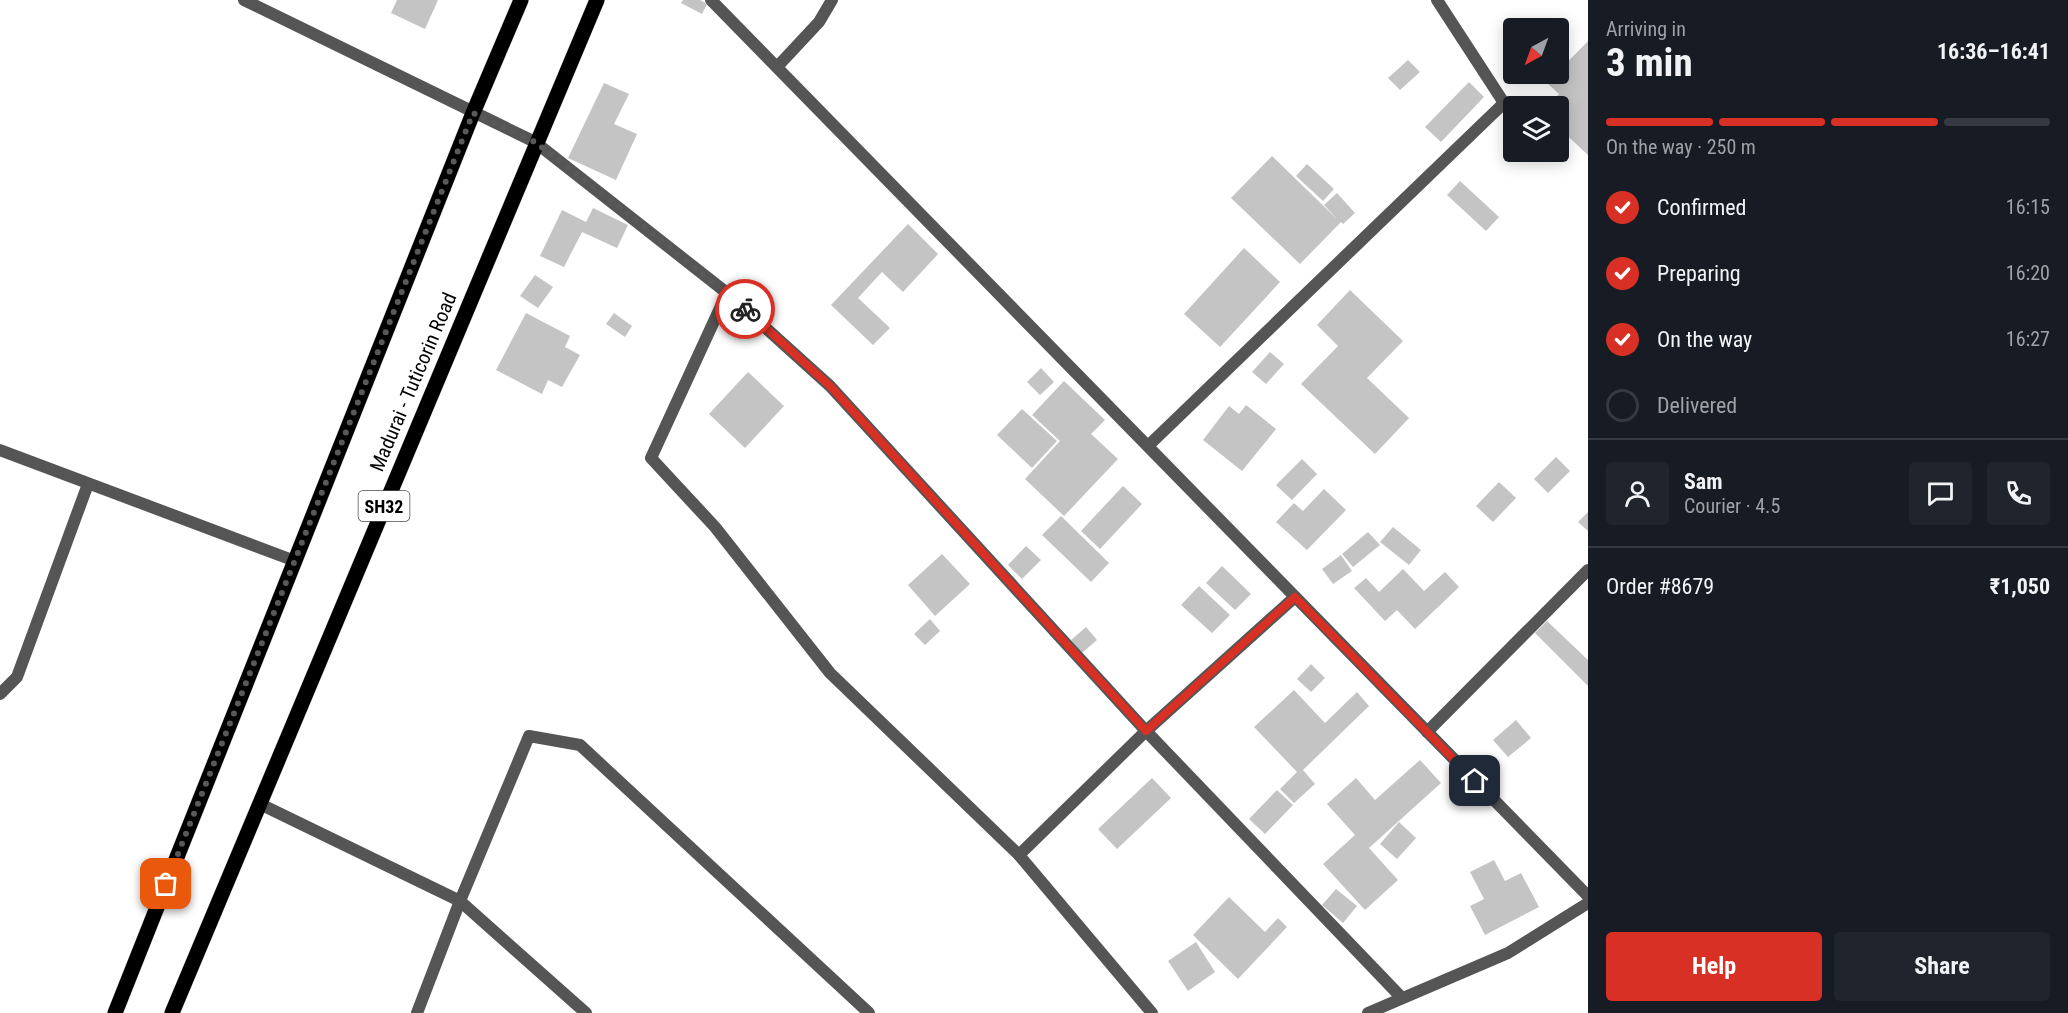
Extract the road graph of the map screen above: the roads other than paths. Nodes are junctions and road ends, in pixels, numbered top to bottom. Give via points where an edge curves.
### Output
1 (244, 0) edge
2 (521, 0) edge
3 (597, 0) edge
4 (711, 0) edge
5 (832, 0) edge
6 (1437, 0) edge
7 (777, 67) junction
8 (473, 113) junction
9 (535, 142) junction
10 (727, 292) junction
11 (1148, 446) junction
12 (0, 450) edge
13 (88, 484) junction
14 (295, 561) junction
15 (1588, 570) edge
16 (1295, 597) junction
17 (0, 694) edge
18 (1146, 731) junction
19 (1427, 732) junction
20 (260, 804) junction
21 (1019, 855) junction
22 (1588, 896) edge
23 (460, 901) junction
24 (1588, 903) edge
25 (1401, 997) junction
26 (115, 1013) edge
27 (172, 1013) edge
28 (417, 1013) edge
29 (586, 1013) edge
30 (869, 1013) edge
31 (1152, 1013) edge
32 (1368, 1013) edge

1 - 8 street
2 - 8 main road, Madurai - Tuticorin Road
3 - 9 main road, Madurai - Tuticorin Road / SH32
4 - 7 street
5 - 7 street via 819,22
6 - 11 street via 1504,103
7 - 11 street
8 - 9 street
8 - 14 main road, Madurai - Tuticorin Road
9 - 10 street
9 - 20 main road, Madurai - Tuticorin Road / SH32
10 - 18 street via 830,386
10 - 21 street via 651,458 715,527 831,673
11 - 16 street
12 - 13 street
13 - 14 street
13 - 17 street via 17,677
14 - 26 main road, Madurai - Tuticorin Road
15 - 19 street
16 - 18 street
16 - 19 street
18 - 21 street
18 - 25 street
19 - 22 street
20 - 23 street
20 - 27 main road, Madurai - Tuticorin Road / SH32
21 - 31 street
23 - 28 street
23 - 29 street
23 - 30 street via 529,736 580,745
24 - 25 street via 1508,952
25 - 32 street

